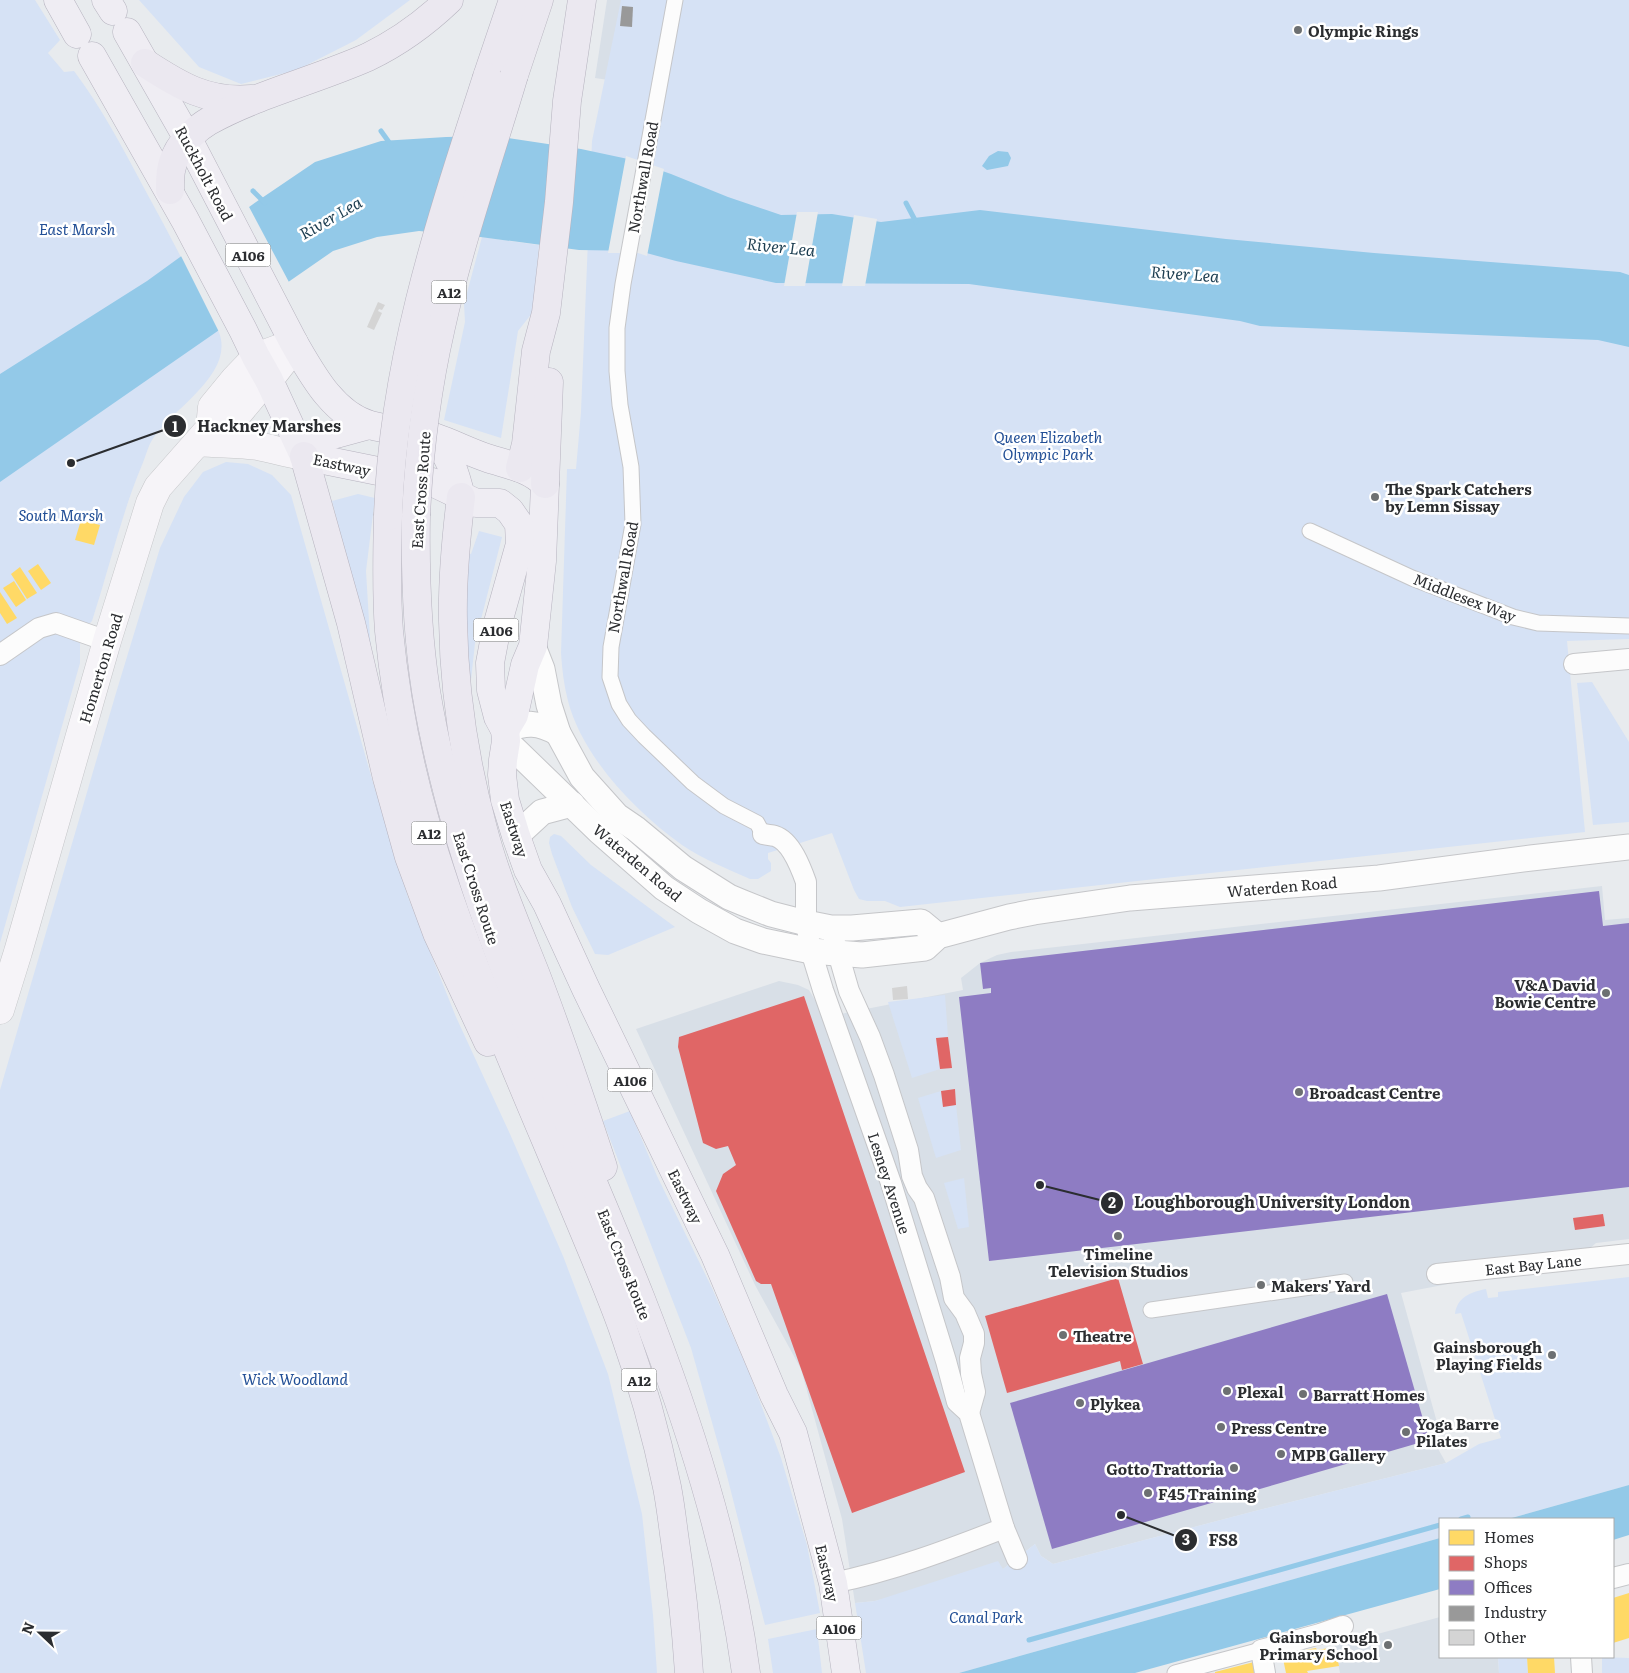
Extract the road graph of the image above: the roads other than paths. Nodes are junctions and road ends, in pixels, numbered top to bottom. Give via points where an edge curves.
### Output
1 (58, 0) edge
2 (448, 0) edge
3 (512, 0) edge
4 (539, 0) edge
5 (582, 0) edge
6 (675, 0) edge
7 (115, 14) edge
8 (77, 34) dead end
9 (92, 56) dead end
10 (145, 63) junction
11 (261, 98) junction
12 (188, 139) junction
13 (170, 190) junction
14 (546, 313) junction
15 (294, 343) junction
16 (262, 369) junction
17 (370, 425) junction
18 (205, 435) junction
19 (433, 437) junction
20 (304, 456) junction
21 (520, 468) junction
22 (546, 484) junction
23 (461, 497) junction
24 (495, 502) junction
25 (1310, 531) dead end
26 (1629, 626) edge
27 (107, 641) junction
28 (533, 646) junction
29 (0, 655) edge
30 (1629, 659) edge
31 (1574, 664) dead end
32 (558, 733) junction
33 (506, 735) junction
34 (572, 804) junction
35 (763, 834) joint
36 (516, 836) junction
37 (1629, 847) edge
38 (806, 923) junction
39 (831, 928) junction
40 (938, 936) junction
41 (811, 951) junction
42 (839, 953) junction
43 (0, 1010) edge
44 (543, 1133) junction
45 (1629, 1254) edge
46 (626, 1266) junction
47 (1437, 1274) dead end
48 (1345, 1282) dead end
49 (1150, 1310) dead end
50 (968, 1414) junction
51 (1004, 1528) junction
52 (1016, 1559) dead end
53 (1629, 1574) edge
54 (1614, 1578) edge
55 (833, 1583) junction
56 (1343, 1626) dead end
57 (1261, 1650) junction
58 (1581, 1658) edge
59 (689, 1673) edge
60 (746, 1673) edge
61 (846, 1673) edge
62 (1175, 1673) edge
63 (1265, 1673) edge
64 (1582, 1673) edge

1 - 8 main road
2 - 11 highway via 417,27 380,50 328,74
3 - 44 highway, East Cross Route / A12, bridge via 436,237 409,340 392,449 387,586 398,701 444,883
4 - 46 highway, East Cross Route / A12, bridge via 465,231 440,328 425,414 416,515 420,643 437,747 466,856 516,1001
5 - 14 highway via 567,101
6 - 35 street, Northwall Road via 617,328 617,371 631,467 633,524 611,647 610,677 629,720 644,736 694,783 724,806 757,823
7 - 10 main road, Ruckholt Road / A106
9 - 13 main road, A106
10 - 11 highway via 183,87 202,94 236,100
10 - 12 main road, Ruckholt Road / A106
11 - 12 highway via 207,122
12 - 13 highway via 177,152 170,169
12 - 15 main road, Ruckholt Road / A106
13 - 16 main road, A106
14 - 21 highway via 536,351 526,444
14 - 22 highway via 551,353
15 - 16 main road via 290,353
15 - 17 main road, Eastway / A106 via 308,368 336,404
16 - 18 main road via 256,392 231,422
16 - 20 main road, Eastway / A106
17 - 19 main road, Eastway / A106
17 - 20 main road, Eastway / A106 via 325,437
18 - 20 main road via 219,444 258,446
18 - 27 main road, Homerton Road via 158,487 150,503
19 - 21 main road, Eastway / A106
19 - 23 main road via 449,458
20 - 23 main road, Eastway via 432,482
20 - 44 highway, A12 via 351,623 392,798 418,885 436,933 488,1042
21 - 22 main road, Eastway / A106 via 538,476
21 - 24 main road
22 - 28 main road, Eastway / A106
23 - 24 main road, Eastway via 476,502
23 - 46 highway, A12 via 455,545 453,621 457,688 467,760 496,869 613,1198
24 - 33 main road, Eastway / A106 via 504,504 519,524 520,544 490,663 493,699
25 - 26 street, Middlesex Way via 1412,578 1513,617 1538,623
27 - 29 street via 56,623 39,628
27 - 43 main road, Homerton Road
28 - 32 street, Waterden Road
28 - 33 main road, Eastway / A106 via 524,665 514,715
30 - 31 street
32 - 33 street via 530,724 519,725
32 - 38 street, Waterden Road via 582,777 617,816 683,868 741,902
33 - 34 street, Waterden Road
33 - 36 main road, Eastway / A106 via 503,788
34 - 36 street via 542,812
34 - 41 street, Waterden Road via 664,888 699,911 735,931
35 - 38 street, Northwall Road via 776,836 795,856 806,882
36 - 55 main road, Eastway / A106 via 528,870 715,1255 793,1433
37 - 40 street, Waterden Road via 1379,878 1130,898 1034,912
38 - 39 street, Waterden Road
38 - 41 street, Northwall Road
39 - 40 street, Waterden Road via 921,922
39 - 42 street
40 - 42 street, Waterden Road via 925,948 862,955
41 - 42 street, Waterden Road
41 - 50 street, Lesney Avenue via 891,1183 957,1402
42 - 50 street, Lesney Avenue via 849,991 884,1075 908,1150 912,1176 924,1198 954,1298 974,1334 970,1358 975,1392
44 - 59 highway, East Cross Route / A12 via 596,1258 643,1390 667,1488 681,1580
45 - 47 street, East Bay Lane
46 - 60 highway, East Cross Route / A12 via 667,1371 717,1529
48 - 49 street
50 - 51 street, Lesney Avenue
51 - 52 street, Lesney Avenue
51 - 55 street via 923,1559
53 - 54 street
55 - 61 main road, Eastway / A106
56 - 57 street
57 - 62 street
57 - 63 street
58 - 64 street

